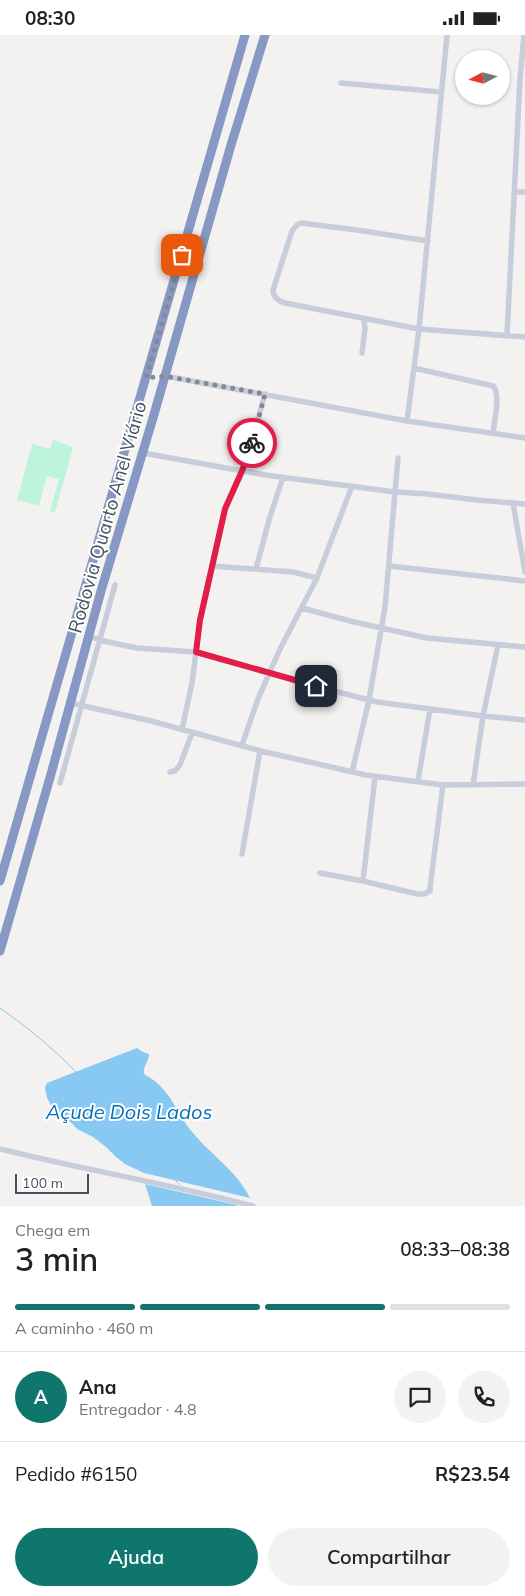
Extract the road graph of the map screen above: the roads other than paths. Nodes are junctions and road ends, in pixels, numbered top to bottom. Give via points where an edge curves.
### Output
1 (245, 35) edge
2 (264, 35) edge
3 (447, 35) edge
4 (524, 35) edge
5 (341, 83) dead end
6 (441, 92) junction
7 (515, 192) junction
8 (525, 192) edge
9 (428, 241) junction
10 (364, 319) junction
11 (419, 329) junction
12 (507, 335) junction
13 (525, 337) edge
14 (362, 353) dead end
15 (414, 368) junction
16 (164, 376) junction
17 (146, 378) junction
18 (265, 394) junction
19 (408, 421) junction
20 (132, 424) junction
21 (149, 430) junction
22 (493, 433) junction
23 (525, 437) edge
24 (143, 453) junction
25 (398, 458) dead end
26 (242, 471) junction
27 (283, 477) junction
28 (352, 486) junction
29 (395, 492) junction
30 (513, 503) junction
31 (525, 504) edge
32 (523, 550) edge
33 (212, 566) junction
34 (389, 566) junction
35 (256, 569) junction
36 (525, 572) edge
37 (317, 578) junction
38 (525, 581) edge
39 (115, 585) dead end
40 (302, 608) junction
41 (77, 611) junction
42 (94, 616) junction
43 (382, 628) junction
44 (88, 636) junction
45 (100, 640) junction
46 (498, 645) junction
47 (525, 647) edge
48 (196, 652) junction
49 (270, 673) junction
50 (369, 700) junction
51 (70, 703) junction
52 (82, 706) junction
53 (430, 709) junction
54 (483, 716) junction
55 (525, 720) edge
56 (182, 729) junction
57 (192, 733) junction
58 (242, 745) junction
59 (260, 751) junction
60 (170, 772) dead end
61 (352, 772) junction
62 (375, 777) junction
63 (418, 781) junction
64 (60, 783) dead end
65 (525, 784) edge
66 (443, 785) junction
67 (474, 785) junction
68 (11, 842) junction
69 (30, 845) junction
70 (242, 854) dead end
71 (320, 873) dead end
72 (0, 881) edge
73 (363, 881) junction
74 (0, 951) edge
75 (0, 1149) edge
76 (253, 1206) edge

1 - 17 highway, Rodovia Quarto Anel Viário
2 - 16 highway, Rodovia Quarto Anel Viário
3 - 6 street
4 - 7 street
5 - 6 street
6 - 9 street
7 - 8 street
7 - 12 street
9 - 10 street via 307,223 294,227 274,290 276,298 285,303
9 - 11 street
10 - 11 street
10 - 14 street
11 - 12 street
11 - 15 street
12 - 13 street
15 - 19 street
15 - 22 street via 493,386 497,396
16 - 17 highway
16 - 18 street
16 - 21 highway, Rodovia Quarto Anel Viário
17 - 20 highway, Rodovia Quarto Anel Viário
18 - 19 street
18 - 26 street
19 - 22 street
20 - 21 highway
20 - 41 highway, Rodovia Quarto Anel Viário
21 - 24 highway, Rodovia Quarto Anel Viário
22 - 23 street
24 - 26 street
24 - 42 highway, Rodovia Quarto Anel Viário
25 - 29 street
26 - 27 street
26 - 33 street via 225,509
27 - 28 street
27 - 35 street
28 - 29 street
28 - 37 street
29 - 30 street
29 - 34 street
30 - 31 street
30 - 32 street
32 - 36 street
33 - 35 street
33 - 48 street
34 - 38 street
34 - 43 street
35 - 37 street via 302,573
37 - 40 street
39 - 45 street
40 - 43 street
40 - 49 street
41 - 42 highway
41 - 68 highway, Rodovia Quarto Anel Viário
42 - 44 highway, Rodovia Quarto Anel Viário
43 - 46 street via 427,638
43 - 50 street
44 - 45 street
44 - 51 highway, Rodovia Quarto Anel Viário
45 - 48 street via 138,648
45 - 52 street
46 - 47 street
46 - 54 street
48 - 49 street
48 - 56 street
49 - 50 street
49 - 58 street
50 - 53 street
50 - 61 street
51 - 52 street
51 - 69 highway, Rodovia Quarto Anel Viário
52 - 56 street
52 - 64 street
53 - 54 street
53 - 63 street
54 - 55 street
54 - 67 street
56 - 57 street
57 - 58 street
57 - 60 street via 180,765
58 - 59 street
59 - 61 street
59 - 70 street
61 - 62 street
62 - 63 street
62 - 73 street
63 - 66 street
65 - 67 street
66 - 67 street
66 - 73 street via 430,891 421,895
68 - 69 highway
68 - 72 highway, Rodovia Quarto Anel Viário
69 - 74 highway, Rodovia Quarto Anel Viário
71 - 73 street
75 - 76 street

